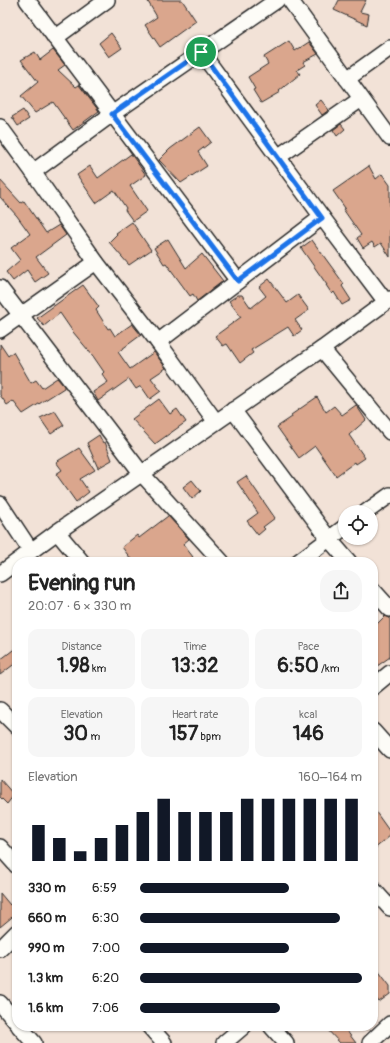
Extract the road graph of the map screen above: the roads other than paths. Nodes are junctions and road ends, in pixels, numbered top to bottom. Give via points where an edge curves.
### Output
1 (27, 0) edge
2 (107, 0) edge
3 (276, 0) edge
4 (290, 0) edge
5 (55, 38) junction
6 (390, 48) edge
7 (201, 52) junction
8 (347, 79) junction
9 (361, 99) junction
10 (112, 114) junction
11 (0, 127) edge
12 (390, 138) edge
13 (278, 157) junction
14 (33, 172) junction
15 (322, 218) junction
16 (96, 262) junction
17 (238, 281) junction
18 (0, 288) edge
19 (388, 301) edge
20 (20, 315) junction
21 (0, 330) edge
22 (158, 342) junction
23 (322, 349) junction
24 (233, 410) junction
25 (216, 422) junction
26 (390, 432) edge
27 (142, 474) junction
28 (390, 495) edge
29 (0, 504) edge
30 (376, 505) edge
31 (57, 532) junction
32 (338, 532) edge
33 (329, 539) junction
34 (31, 551) junction
35 (23, 557) edge
36 (78, 557) edge
37 (217, 557) edge
38 (305, 557) edge
39 (345, 557) edge
40 (12, 565) edge
41 (0, 574) edge
42 (378, 596) edge
43 (390, 609) edge
44 (390, 673) edge
45 (378, 683) edge
46 (0, 710) edge
47 (12, 721) edge
48 (378, 737) edge
49 (390, 750) edge
50 (0, 846) edge
51 (12, 860) edge
52 (12, 937) edge
53 (0, 949) edge
54 (0, 1003) edge
55 (12, 1017) edge
56 (390, 1024) edge
57 (23, 1031) edge
58 (153, 1031) edge
59 (238, 1031) edge
60 (275, 1031) edge
61 (373, 1035) edge
62 (34, 1043) edge
63 (164, 1043) edge
64 (224, 1043) edge
65 (286, 1043) edge

1 - 5 street
2 - 5 street
3 - 7 street
4 - 8 street
5 - 10 street
6 - 8 street
7 - 10 street
7 - 13 street
8 - 9 street
9 - 12 street
9 - 13 street
10 - 14 street
10 - 17 street
11 - 14 street
13 - 15 street
14 - 16 street
15 - 17 street
15 - 19 street
16 - 20 street
16 - 22 street
17 - 22 street
18 - 20 street
19 - 23 street
20 - 21 street
20 - 27 street
22 - 25 street
23 - 24 street
23 - 26 street
24 - 25 street
24 - 33 street
25 - 27 street
27 - 31 street
27 - 37 street
28 - 30 street
29 - 34 street
31 - 34 street
31 - 36 street
32 - 33 street
33 - 38 street
33 - 39 street
34 - 35 street
40 - 41 street
42 - 43 street
44 - 45 street
46 - 47 street
48 - 49 street
50 - 51 street
52 - 53 street
54 - 55 street
56 - 61 street
57 - 62 street
58 - 63 street
59 - 64 street
60 - 65 street

